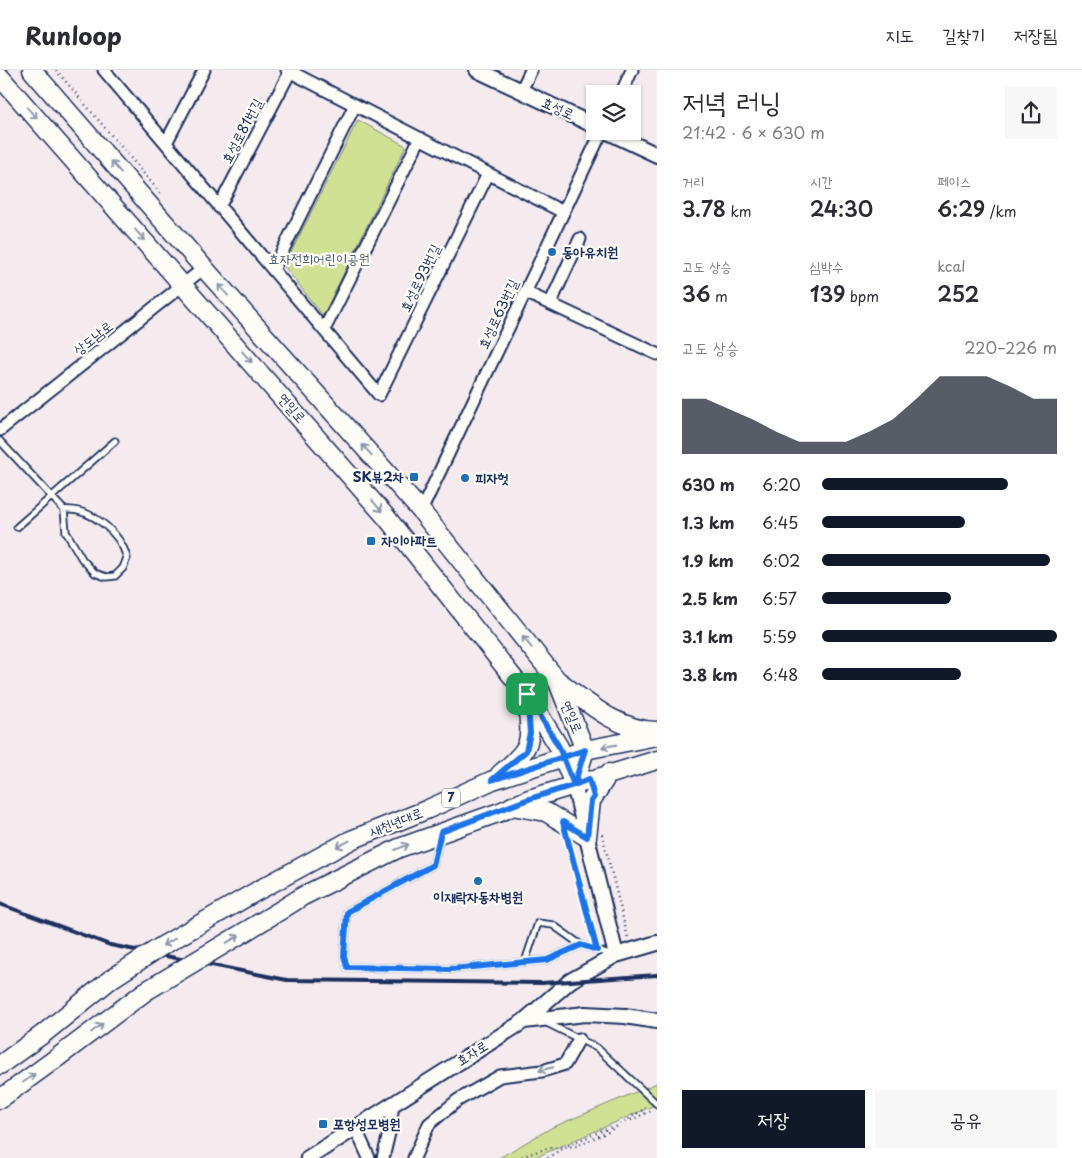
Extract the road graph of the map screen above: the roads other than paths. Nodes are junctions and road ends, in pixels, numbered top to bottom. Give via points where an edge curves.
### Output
1 (32, 70) edge
2 (104, 70) edge
3 (204, 70) edge
4 (477, 70) edge
5 (531, 70) edge
6 (632, 70) edge
7 (290, 71) edge
8 (0, 77) edge
9 (624, 85) edge
10 (521, 91) junction
11 (355, 105) junction
12 (586, 122) edge
13 (420, 138) junction
14 (598, 140) edge
15 (624, 140) edge
16 (166, 143) junction
17 (657, 156) edge
18 (488, 174) junction
19 (220, 207) junction
20 (563, 212) junction
21 (580, 239) dead end
22 (204, 268) junction
23 (273, 270) junction
24 (184, 285) junction
25 (525, 292) junction
26 (550, 304) junction
27 (324, 330) junction
28 (657, 354) edge
29 (0, 430) edge
30 (0, 441) edge
31 (115, 441) dead end
32 (52, 496) junction
33 (64, 510) junction
34 (421, 511) junction
35 (17, 526) dead end
36 (557, 680) junction
37 (527, 694) junction
38 (657, 732) edge
39 (657, 736) edge
40 (585, 750) junction
41 (563, 756) junction
42 (657, 760) edge
43 (609, 773) junction
44 (492, 780) junction
45 (574, 785) junction
46 (512, 806) junction
47 (441, 832) junction
48 (594, 832) junction
49 (657, 943) edge
50 (581, 945) junction
51 (616, 956) junction
52 (525, 962) junction
53 (539, 1019) junction
54 (524, 1020) junction
55 (657, 1021) edge
56 (578, 1039) junction
57 (0, 1065) edge
58 (2, 1099) edge
59 (393, 1103) junction
60 (656, 1105) edge
61 (355, 1127) junction
62 (308, 1158) edge
63 (369, 1158) edge
64 (383, 1158) edge
65 (414, 1158) edge

22 -> 1 main road, 연일로
2 - 16 street
3 - 16 street
4 - 10 street, 효성로
5 - 10 street
6 - 9 street
7 - 11 street
7 - 19 street, 효성로81번길
8 -> 24 main road, 연일로
10 - 12 street, 효성로
11 - 13 street
11 - 23 street
13 - 18 street
13 - 27 street
14 - 20 street, 효성로63번길
15 - 17 street
16 - 19 street
18 - 20 street
18 - 27 street, 효성로93번길 via 379,395
19 - 23 street
20 - 25 street, 효성로63번길
21 - 26 street
22 - 24 street, 상도남로
34 -> 22 main road, 연일로
23 - 27 street
24 - 29 street, 상도남로
24 -> 37 main road, 연일로 via 387,518
25 - 26 street
25 - 34 street, 효성로63번길
26 - 28 street
30 - 32 lane
31 - 32 lane
32 - 33 lane
32 - 35 lane
33 - 33 lane via 66,532 82,558 95,572 115,576 127,558 120,539 101,522 78,509
36 -> 34 main road, 연일로
36 - 38 main road via 616,720
36 - 40 main road, 연일로
37 - 41 main road, 연일로
37 - 44 main road via 530,733 526,751
39 -> 40 main road, 새천년대로 / 7
40 - 41 main road, 새천년대로 / 7
40 - 45 main road
41 - 44 main road, 새천년대로 / 7
41 - 45 main road, 연일로
42 - 43 main road, 새천년대로 / 7
43 - 45 main road, 새천년대로 / 7
43 - 48 main road via 591,801
44 -> 57 main road, 새천년대로 / 7, bridge via 351,840 162,946 111,979
45 - 46 main road, 새천년대로 / 7
45 - 48 street
46 - 47 main road, 새천년대로 / 7
46 - 48 main road via 546,812 563,822
47 - 52 lane via 433,865 347,912 344,956 347,967 451,969
58 -> 47 main road, 새천년대로 / 7, bridge via 146,991 302,896 399,848
48 - 51 street
49 - 51 street
50 - 51 lane
50 - 52 lane via 547,960
50 - 52 lane via 553,925 538,922
51 - 54 street via 570,981
53 - 54 street, 효자로
53 - 55 street, 효자로 via 585,1014
53 - 56 lane
54 - 59 street, 효자로
56 - 60 lane via 597,1048
56 -> 65 street via 565,1064 542,1071 500,1076 458,1100 429,1124
59 - 61 street, 효자로
59 - 64 street
61 - 62 street, 효자로
61 - 63 street

